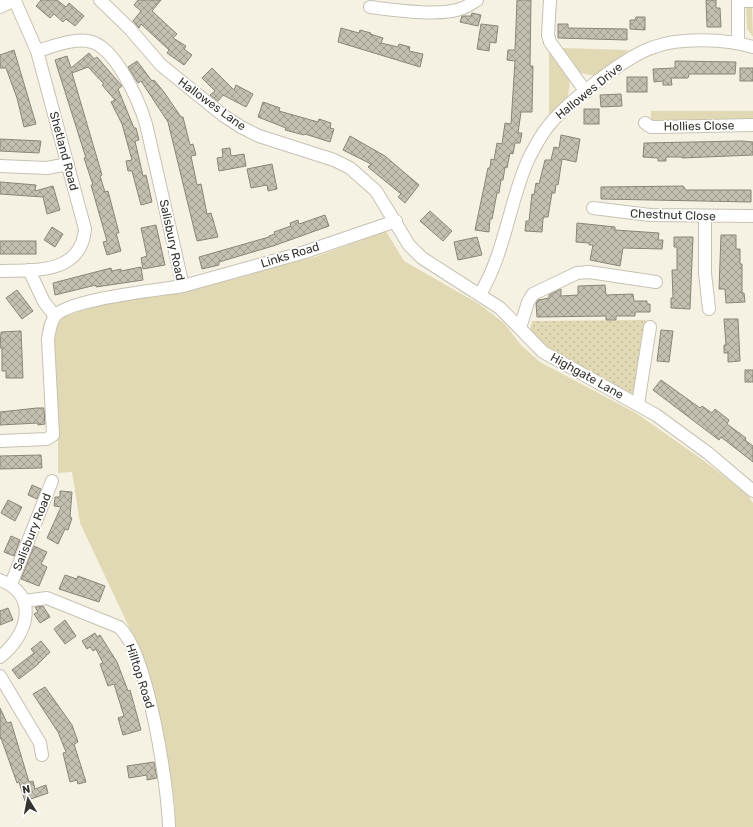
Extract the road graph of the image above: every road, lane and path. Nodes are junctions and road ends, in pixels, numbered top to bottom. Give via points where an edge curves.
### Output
1 (15, 0) edge
2 (100, 0) edge
3 (477, 0) edge
4 (550, 0) edge
5 (738, 0) edge
6 (753, 1) edge
7 (0, 7) edge
8 (370, 7) dead end
9 (738, 43) junction
10 (753, 47) edge
11 (37, 51) junction
12 (586, 92) junction
13 (645, 123) dead end
14 (753, 125) edge
15 (68, 164) junction
16 (0, 166) edge
17 (593, 208) dead end
18 (753, 216) edge
19 (705, 217) junction
20 (396, 221) junction
21 (29, 270) junction
22 (0, 271) edge
23 (656, 282) dead end
24 (184, 286) junction
25 (480, 294) junction
26 (709, 309) dead end
27 (55, 316) junction
28 (650, 327) dead end
29 (520, 328) junction
30 (638, 404) junction
31 (0, 441) edge
32 (52, 481) dead end
33 (753, 491) edge
34 (5, 582) edge
35 (24, 600) junction
36 (0, 657) edge
37 (0, 676) edge
38 (42, 755) dead end
39 (169, 827) edge

1 - 7 street
1 - 11 street, Shetland Road
2 - 20 street, Hallowes Lane via 130,29 161,65 224,116 259,136 334,160 350,168 376,191
3 - 8 street via 462,8 440,12
4 - 12 street via 550,42
5 - 6 street
5 - 9 street
9 - 10 street, Hallowes Drive
9 - 12 street, Hallowes Drive via 674,42 654,46 631,58
11 - 15 street, Shetland Road
11 - 24 street, Salisbury Road via 78,41 96,42 109,54 128,80 141,106 146,124
12 - 25 street, Hallowes Drive via 549,125 528,160 494,265
13 - 14 street, Hollies Close via 651,127
15 - 16 street via 47,168
15 - 21 street, Shetland Road via 85,229 82,243 60,266
17 - 19 street, Chestnut Close via 650,215
18 - 19 street, Chestnut Close
19 - 26 street via 705,273
20 - 24 street, Links Road via 305,252
20 - 25 street, Highgate Lane via 409,245 419,256
21 - 22 street, Shetland Road
21 - 27 street via 44,302
23 - 29 street via 589,272 577,273 533,294
24 - 27 street, Salisbury Road via 101,299 74,306
25 - 29 street, Highgate Lane via 500,308
27 - 31 street via 48,340 53,432 51,437
28 - 30 street
29 - 30 street, Highgate Lane via 543,352 558,362
30 - 33 street, Highgate Lane via 708,453
32 - 34 street, Salisbury Road
34 - 35 street via 19,590
35 - 36 street via 26,614 23,628 17,640
35 - 39 street, Hilltop Road via 47,598 114,625 125,633 132,645 156,730 169,808
37 - 38 street via 40,743

